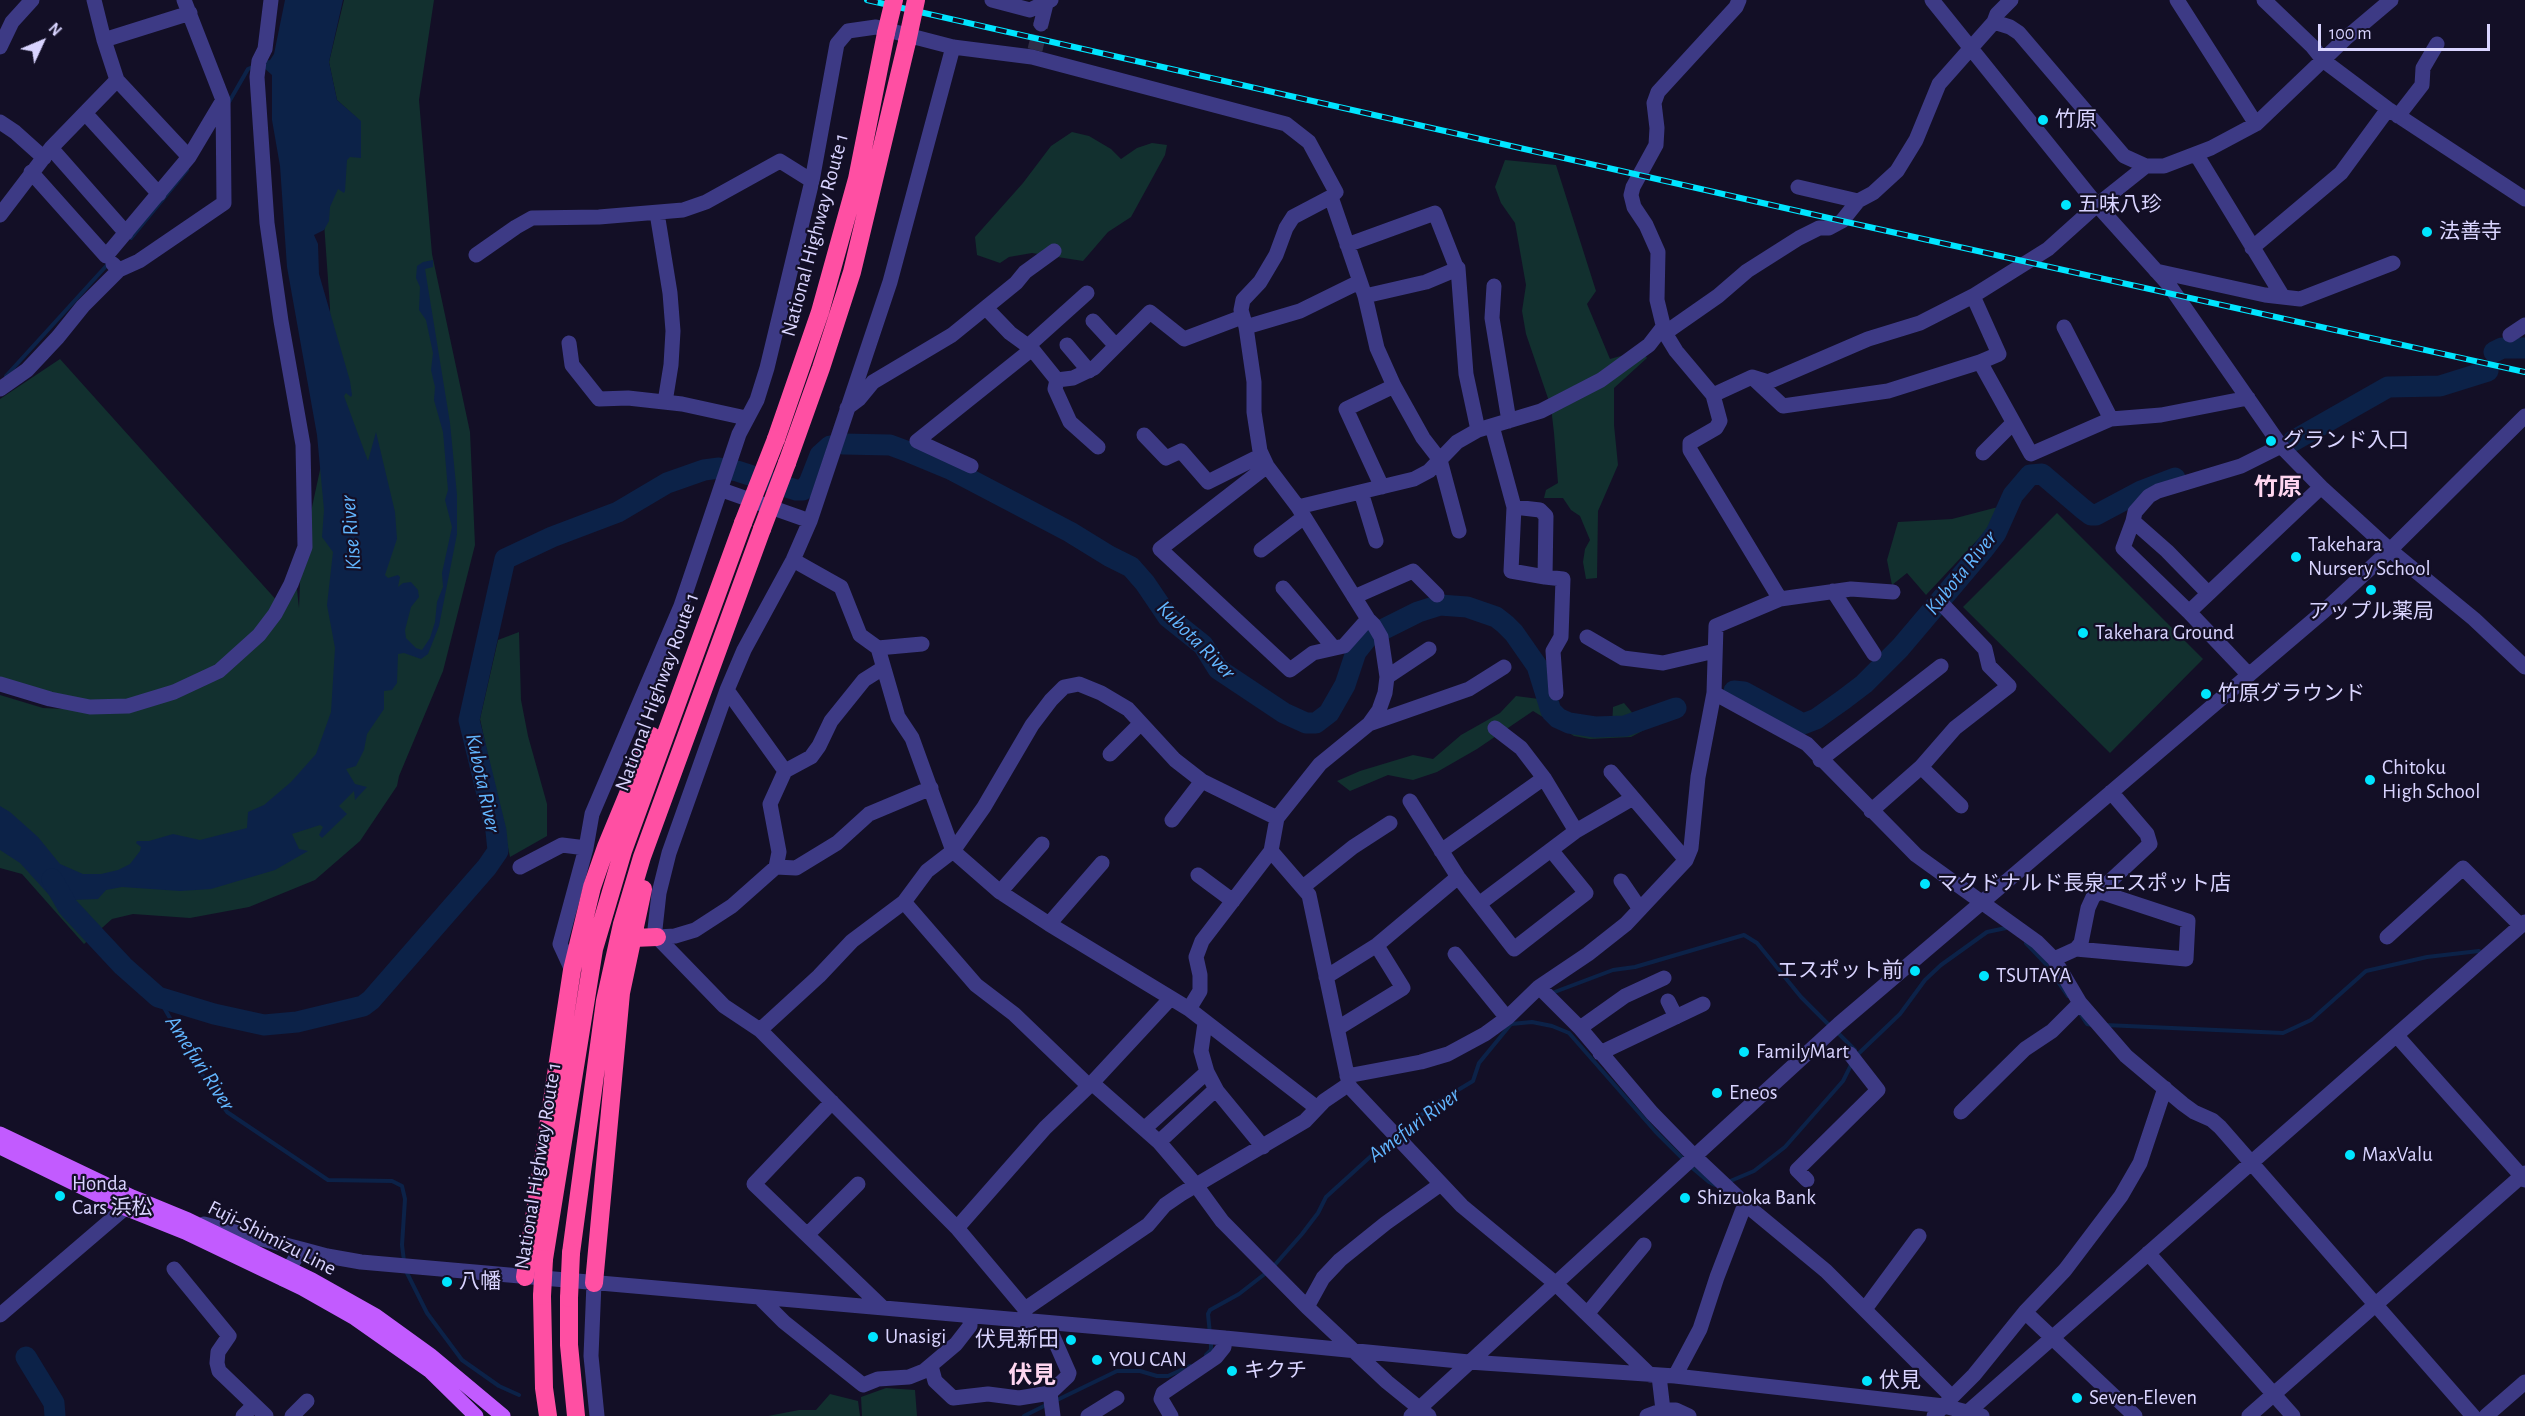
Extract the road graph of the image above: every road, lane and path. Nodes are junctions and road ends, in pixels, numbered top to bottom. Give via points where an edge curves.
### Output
1 (32, 0) edge
2 (94, 0) edge
3 (271, 0) edge
4 (894, 0) edge
5 (916, 0) edge
6 (992, 0) edge
7 (1739, 0) edge
8 (1932, 0) edge
9 (2011, 0) edge
10 (2177, 0) edge
11 (2264, 0) edge
12 (2391, 0) edge
13 (1049, 2) edge
14 (187, 6) edge
15 (1994, 22) junction
16 (1041, 24) tunnel mouth
17 (1, 38) edge
18 (104, 40) junction
19 (2438, 44) dead end
20 (953, 46) junction
21 (1972, 48) junction
22 (2324, 61) junction
23 (117, 80) junction
24 (224, 100) junction
25 (2393, 112) junction
26 (85, 113) junction
27 (0, 122) edge
28 (2256, 124) junction
29 (47, 153) junction
30 (2196, 154) junction
31 (189, 157) junction
32 (2146, 166) junction
33 (32, 172) junction
34 (812, 181) junction
35 (1798, 186) dead end
36 (159, 194) junction
37 (1331, 198) junction
38 (2525, 199) edge
39 (1858, 201) junction
40 (2097, 204) junction
41 (657, 213) junction
42 (0, 214) edge
43 (126, 233) junction
44 (1347, 245) junction
45 (2252, 248) junction
46 (1054, 251) dead end
47 (476, 255) dead end
48 (2393, 263) dead end
49 (113, 264) junction
50 (1458, 269) junction
51 (2157, 271) junction
52 (1494, 286) dead end
53 (1362, 289) junction
54 (1087, 293) dead end
55 (1973, 296) junction
56 (2283, 297) junction
57 (986, 308) junction
58 (1093, 321) dead end
59 (1244, 322) junction
60 (2525, 325) edge
61 (2064, 327) dead end
62 (1664, 330) junction
63 (2510, 335) dead end
64 (569, 343) dead end
65 (1067, 345) dead end
66 (1116, 346) junction
67 (1030, 347) junction
68 (1980, 362) junction
69 (1089, 371) junction
70 (1752, 377) junction
71 (1057, 380) junction
72 (1394, 386) junction
73 (0, 389) edge
74 (1713, 395) junction
75 (2248, 398) junction
76 (665, 402) junction
77 (847, 408) junction
78 (2525, 416) edge
79 (746, 418) junction
80 (2111, 419) junction
81 (1509, 421) junction
82 (2013, 423) junction
83 (1485, 428) junction
84 (1144, 435) dead end
85 (2282, 446) junction
86 (1098, 447) dead end
87 (1983, 453) dead end
88 (1264, 460) junction
89 (1440, 460) junction
90 (971, 466) dead end
91 (726, 475) junction
92 (1382, 487) junction
93 (2321, 487) junction
94 (1361, 492) junction
95 (1514, 507) junction
96 (1301, 512) junction
97 (810, 521) junction
98 (2133, 521) junction
99 (1459, 531) dead end
100 (1376, 541) dead end
101 (1261, 550) dead end
102 (2390, 550) junction
103 (793, 560) junction
104 (1545, 577) junction
105 (1283, 588) dead end
106 (1833, 591) junction
107 (1893, 592) dead end
108 (2208, 593) junction
109 (1437, 595) dead end
110 (1354, 597) junction
111 (1780, 599) junction
112 (1944, 606) dead end
113 (2189, 612) junction
114 (1375, 627) junction
115 (1587, 637) dead end
116 (922, 644) dead end
117 (878, 648) junction
118 (1334, 648) junction
119 (1429, 649) dead end
120 (1715, 651) junction
121 (1874, 654) dead end
122 (1941, 666) dead end
123 (1504, 667) dead end
124 (2525, 667) edge
125 (883, 668) junction
126 (2249, 675) junction
127 (1387, 677) junction
128 (0, 684) edge
129 (727, 690) junction
130 (681, 693) junction
131 (1556, 693) dead end
132 (1714, 693) junction
133 (1141, 723) junction
134 (1369, 724) junction
135 (1495, 728) dead end
136 (1110, 754) dead end
137 (1820, 760) junction
138 (1921, 767) junction
139 (784, 771) junction
140 (1611, 772) dead end
141 (1544, 778) junction
142 (1202, 781) junction
143 (930, 788) junction
144 (2111, 792) junction
145 (1633, 798) junction
146 (1410, 801) dead end
147 (1960, 806) dead end
148 (659, 810) junction
149 (1871, 811) junction
150 (1277, 818) junction
151 (1172, 820) dead end
152 (1390, 823) dead end
153 (1576, 831) junction
154 (1042, 844) dead end
155 (586, 848) junction
156 (1551, 850) junction
157 (953, 851) junction
158 (1271, 851) junction
159 (1441, 851) junction
160 (1686, 860) junction
161 (1102, 863) dead end
162 (520, 867) dead end
163 (776, 867) junction
164 (1198, 875) dead end
165 (1458, 877) junction
166 (1621, 881) dead end
167 (1303, 887) junction
168 (2097, 891) junction
169 (1000, 892) junction
170 (1233, 901) junction
171 (1982, 901) junction
172 (904, 902) junction
173 (1479, 904) junction
174 (1641, 909) junction
175 (1048, 924) junction
176 (2523, 924) edge
177 (657, 937) junction
178 (2387, 937) dead end
179 (633, 939) junction
180 (1377, 946) junction
181 (2076, 949) junction
182 (1455, 954) dead end
183 (2054, 959) junction
184 (572, 970) junction
185 (1326, 977) junction
186 (1664, 978) dead end
187 (1539, 987) junction
188 (1170, 999) junction
189 (1668, 1001) dead end
190 (2080, 1003) junction
191 (1703, 1004) dead end
192 (1189, 1009) junction
193 (1676, 1017) junction
194 (1507, 1018) junction
195 (1205, 1023) junction
196 (1338, 1028) junction
197 (1580, 1028) junction
198 (760, 1030) junction
199 (2397, 1036) junction
200 (1600, 1053) junction
201 (1850, 1054) dead end
202 (1207, 1072) junction
203 (1348, 1080) junction
204 (1090, 1084) junction
205 (2165, 1088) junction
206 (1216, 1089) junction
207 (832, 1102) junction
208 (1317, 1108) junction
209 (1961, 1112) dead end
210 (1144, 1129) junction
211 (0, 1134) edge
212 (1159, 1142) junction
213 (0, 1147) edge
214 (1263, 1147) junction
215 (1694, 1156) junction
216 (2251, 1162) junction
217 (2524, 1176) edge
218 (1807, 1180) dead end
219 (858, 1184) dead end
220 (1196, 1184) junction
221 (1441, 1184) junction
222 (128, 1203) junction
223 (1745, 1204) junction
224 (188, 1220) junction
225 (170, 1227) junction
226 (957, 1228) junction
227 (807, 1235) junction
228 (1919, 1236) dead end
229 (1644, 1245) dead end
230 (301, 1249) junction
231 (2148, 1253) junction
232 (174, 1269) dead end
233 (287, 1274) junction
234 (525, 1276) junction
235 (594, 1283) junction
236 (1555, 1283) junction
237 (760, 1298) junction
238 (2375, 1305) junction
239 (1307, 1307) junction
240 (883, 1308) junction
241 (1865, 1309) junction
242 (2025, 1312) junction
243 (1587, 1314) junction
244 (0, 1315) edge
245 (1025, 1315) junction
246 (970, 1316) junction
247 (1047, 1323) junction
248 (1225, 1338) junction
249 (2053, 1339) junction
250 (1353, 1350) junction
251 (1469, 1362) junction
252 (931, 1366) junction
253 (1655, 1376) junction
254 (1675, 1376) junction
255 (2525, 1382) edge
256 (1050, 1393) junction
257 (2273, 1395) junction
258 (1117, 1398) dead end
259 (307, 1401) dead end
260 (1943, 1406) edge
261 (1664, 1410) junction
262 (255, 1412) edge
263 (1420, 1414) edge
264 (1979, 1415) edge
265 (292, 1416) edge
266 (476, 1416) edge
267 (503, 1416) edge
268 (548, 1416) edge
269 (576, 1416) edge
270 (597, 1416) edge
271 (1053, 1416) edge
272 (1088, 1416) edge
273 (1171, 1416) edge
274 (1647, 1416) edge
275 (1689, 1416) edge
276 (2135, 1416) edge
277 (2249, 1416) edge
278 (2293, 1416) edge
279 (2474, 1416) edge
280 (2486, 1416) edge

1 - 17 street
2 - 18 street
3 - 128 street via 257,76 267,224 303,445 305,547 291,584 276,614 259,635 219,671 174,692 128,706 90,706
4 - 130 highway, National Highway Route 1, bridge via 857,178 820,312
5 - 148 highway, National Highway Route 1, bridge via 852,272 821,369
6 - 13 street via 1030,10
7 - 62 street via 1658,92 1654,103 1656,145 1633,186 1634,207 1658,252 1657,300
8 - 21 street
9 - 15 street
10 - 28 street
11 - 22 street
12 - 22 street
13 - 16 street
14 - 18 street
14 - 24 street
15 - 21 street
15 - 32 street via 2019,33 2124,156
18 - 23 street
19 - 25 street via 2422,68 2422,85
20 - 34 street via 876,27 848,31 837,44
20 - 37 street via 1034,53 1286,124 1309,142 1336,192
20 - 77 street via 896,261
21 - 39 street via 1939,84 1916,140 1896,171 1873,193
21 - 40 street
22 - 25 street
22 - 28 street
23 - 26 street
23 - 31 street
24 - 31 street
24 - 49 street via 224,203 140,261
25 - 38 street
25 - 45 street via 2341,173
26 - 29 street
26 - 36 street
27 - 29 street
28 - 30 street
29 - 33 street
29 - 43 street
30 - 32 street via 2164,166
30 - 45 street
31 - 36 street
32 - 40 street
33 - 42 street
33 - 49 street
34 - 41 street via 780,161 706,202
34 - 79 street via 767,368
35 - 39 street
36 - 43 street
37 - 44 street
37 - 59 street via 1293,217 1260,282 1243,300
39 - 62 street via 1842,221 1799,238
40 - 51 street
40 - 55 street via 2031,261
41 - 47 street via 532,218
41 - 76 street via 672,331
43 - 49 street
44 - 50 street via 1435,213
44 - 53 street
45 - 56 street
46 - 57 street
48 - 56 street via 2300,299
49 - 73 street via 58,337 27,370
50 - 53 street via 1426,282
50 - 83 street via 1466,374
51 - 56 street
51 - 75 street
52 - 81 street via 1492,318
53 - 59 street via 1300,311
53 - 72 street via 1377,348
54 - 67 street
55 - 68 street via 1999,354
55 - 70 street via 1920,323 1868,339 1768,382
57 - 67 street
57 - 77 street via 952,335 873,382
58 - 66 street
59 - 66 street via 1184,339 1150,312
59 - 88 street
60 - 63 street
61 - 80 street
62 - 74 street via 1676,351
62 - 81 street via 1601,380 1541,411
64 - 76 street via 572,365 599,399
65 - 69 street
66 - 69 street
67 - 71 street
67 - 90 street via 916,441
68 - 70 street via 1888,391 1783,406
68 - 82 street
69 - 71 street
70 - 74 street
71 - 86 street via 1055,389 1070,422
72 - 89 street
72 - 92 street via 1346,409
74 - 111 street via 1720,421 1716,428 1690,443 1690,450
75 - 80 street via 2161,416
75 - 85 street
76 - 79 street
77 - 97 street
78 - 102 street
79 - 91 street
80 - 82 street via 2031,454
81 - 83 street
82 - 87 street
83 - 89 street via 1457,442
83 - 95 street
84 - 88 street via 1166,458 1181,451 1208,482
85 - 93 street
85 - 98 street via 2241,466 2158,490 2135,512
88 - 96 street
88 - 118 street via 1237,491 1160,549 1290,670 1313,653
89 - 92 street via 1414,479
89 - 99 street
91 - 97 street
91 - 155 street via 681,606 592,814
92 - 94 street
93 - 102 street
93 - 108 street
94 - 96 street
94 - 100 street
95 - 104 street via 1540,510 1546,516
95 - 104 street via 1511,571
96 - 101 street
96 - 110 street
97 - 103 street
98 - 108 street
98 - 113 street via 2123,548
102 - 124 street
102 - 126 street
103 - 117 street via 841,587 860,635
103 - 129 street
104 - 131 street via 1563,579 1561,637 1553,651
105 - 118 street
106 - 107 street
106 - 111 street
106 - 121 street
108 - 113 street
109 - 110 street via 1413,572
110 - 114 street
111 - 120 street via 1716,626
112 - 138 street via 1985,649 1989,666 2009,686 1955,728
113 - 126 street
114 - 118 street
114 - 127 street
115 - 120 street via 1623,658 1663,663
116 - 117 street
117 - 125 street
119 - 127 street
120 - 132 street
122 - 137 street
123 - 134 street via 1469,689
125 - 139 street via 864,680 831,721 811,757
125 - 143 street via 898,717 912,738
126 - 144 street
127 - 134 street via 1379,710
129 - 139 street
129 - 177 street via 669,853 659,893
130 - 184 highway via 664,709 606,847
130 - 268 highway, National Highway Route 1, bridge via 622,851 594,949 544,1259 542,1365
132 - 137 street via 1807,744
132 - 160 street
133 - 136 street
133 - 142 street via 1175,760
133 - 157 street via 1128,709 1101,693 1079,684 1064,687 1032,725
134 - 150 street via 1320,764
135 - 141 street via 1521,748
137 - 149 street
138 - 147 street
138 - 149 street
139 - 163 street via 770,804 778,852
140 - 145 street
141 - 153 street
141 - 159 street
142 - 150 street
142 - 151 street
143 - 157 street
143 - 163 street via 869,814 837,843 796,868
144 - 168 street via 2147,834 2150,844
144 - 171 street
145 - 153 street
145 - 160 street
146 - 159 street
148 - 179 highway
148 - 269 highway, National Highway Route 1, bridge via 635,878 609,977 570,1254 569,1345
149 - 171 street via 1916,855
150 - 158 street
152 - 167 street
153 - 156 street
154 - 169 street
155 - 162 street via 562,845
155 - 184 street via 560,944
156 - 173 street
156 - 173 street via 1586,893 1514,949
157 - 169 street
157 - 172 street via 927,871
158 - 167 street
158 - 170 street
159 - 165 street
160 - 174 street
161 - 175 street
163 - 177 street via 732,906 695,930
164 - 170 street
165 - 173 street
165 - 180 street
166 - 174 street
167 - 185 street via 1313,907
168 - 181 street
168 - 181 street via 2188,921 2186,959
169 - 175 street
170 - 192 street via 1202,941 1196,957 1200,991
171 - 183 street via 2023,930
171 - 215 street
172 - 198 street via 852,941
172 - 204 street via 976,985 1014,1014
174 - 187 street via 1588,954
175 - 188 street
176 - 178 street via 2463,868
176 - 199 street
177 - 179 highway
177 - 198 street via 723,1006
179 - 235 highway via 621,993
180 - 185 street
180 - 196 street via 1403,988
181 - 183 street
182 - 194 street
183 - 190 street
184 - 234 highway
185 - 196 street
186 - 197 street via 1625,996
187 - 194 street
187 - 197 street
188 - 192 street
188 - 204 street
189 - 193 street
190 - 205 street via 2126,1056
190 - 209 street via 2052,1031 2025,1049
191 - 193 street
192 - 195 street
193 - 200 street
194 - 203 street via 1448,1054
195 - 202 street via 1201,1051
195 - 208 street
196 - 203 street
197 - 200 street
198 - 207 street
199 - 216 street
199 - 217 street
200 - 215 street
201 - 218 street via 1878,1090 1797,1170
202 - 206 street
202 - 210 street
203 - 208 street
203 - 221 street
204 - 210 street
204 - 226 street via 1045,1128
205 - 216 street via 2194,1112 2212,1120
205 - 242 street via 2140,1163 2121,1197 2065,1270
206 - 212 street
206 - 214 street
207 - 226 street
207 - 227 street via 754,1184
208 - 214 street
210 - 212 street
211 - 222 main road, Fuji-Shimizu Line
212 - 220 street
213 - 222 main road, Fuji-Shimizu Line
214 - 220 street
215 - 223 street
215 - 236 street
216 - 231 street
216 - 238 street
217 - 238 street
219 - 227 street
220 - 239 street via 1222,1221
220 - 245 street via 1165,1205 1148,1225
221 - 236 street via 1481,1223
221 - 239 street via 1340,1260 1323,1278
222 - 224 main road, Fuji-Shimizu Line
222 - 225 main road, Fuji-Shimizu Line
222 - 244 street
223 - 241 street
223 - 254 street via 1700,1329
224 - 225 street
224 - 230 street
224 - 233 main road, Fuji-Shimizu Line
225 - 233 main road, Fuji-Shimizu Line
226 - 245 street
227 - 240 street
228 - 241 street
229 - 243 street
230 - 233 street
230 - 234 street via 361,1262
231 - 249 street
231 - 257 street
232 - 262 street via 229,1336 219,1352 219,1371
233 - 266 main road, Fuji-Shimizu Line via 429,1370
233 - 267 main road, Fuji-Shimizu Line via 376,1316 430,1354
234 - 235 street
235 - 237 street
235 - 270 street via 591,1356
236 - 243 street
236 - 251 street
237 - 240 street
237 - 252 street via 862,1385 878,1379 915,1376
238 - 257 street
238 - 279 street
239 - 250 street
240 - 246 street
241 - 260 street
242 - 249 street
242 - 260 street via 1989,1358
243 - 253 street
245 - 246 street
245 - 247 street
246 - 252 street via 970,1326 957,1344
247 - 248 street
247 - 256 street via 1069,1373
248 - 250 street
248 - 273 street via 1216,1357 1163,1393 1161,1399
249 - 264 street
249 - 276 street
250 - 251 street
250 - 263 street
251 - 253 street
251 - 263 street
252 - 256 street via 935,1381 953,1398 1019,1398
253 - 254 street
253 - 261 street
254 - 260 street
255 - 280 street
256 - 271 street
257 - 277 street
257 - 278 street
258 - 272 street
259 - 265 street
260 - 264 street
261 - 274 street
261 - 275 street

